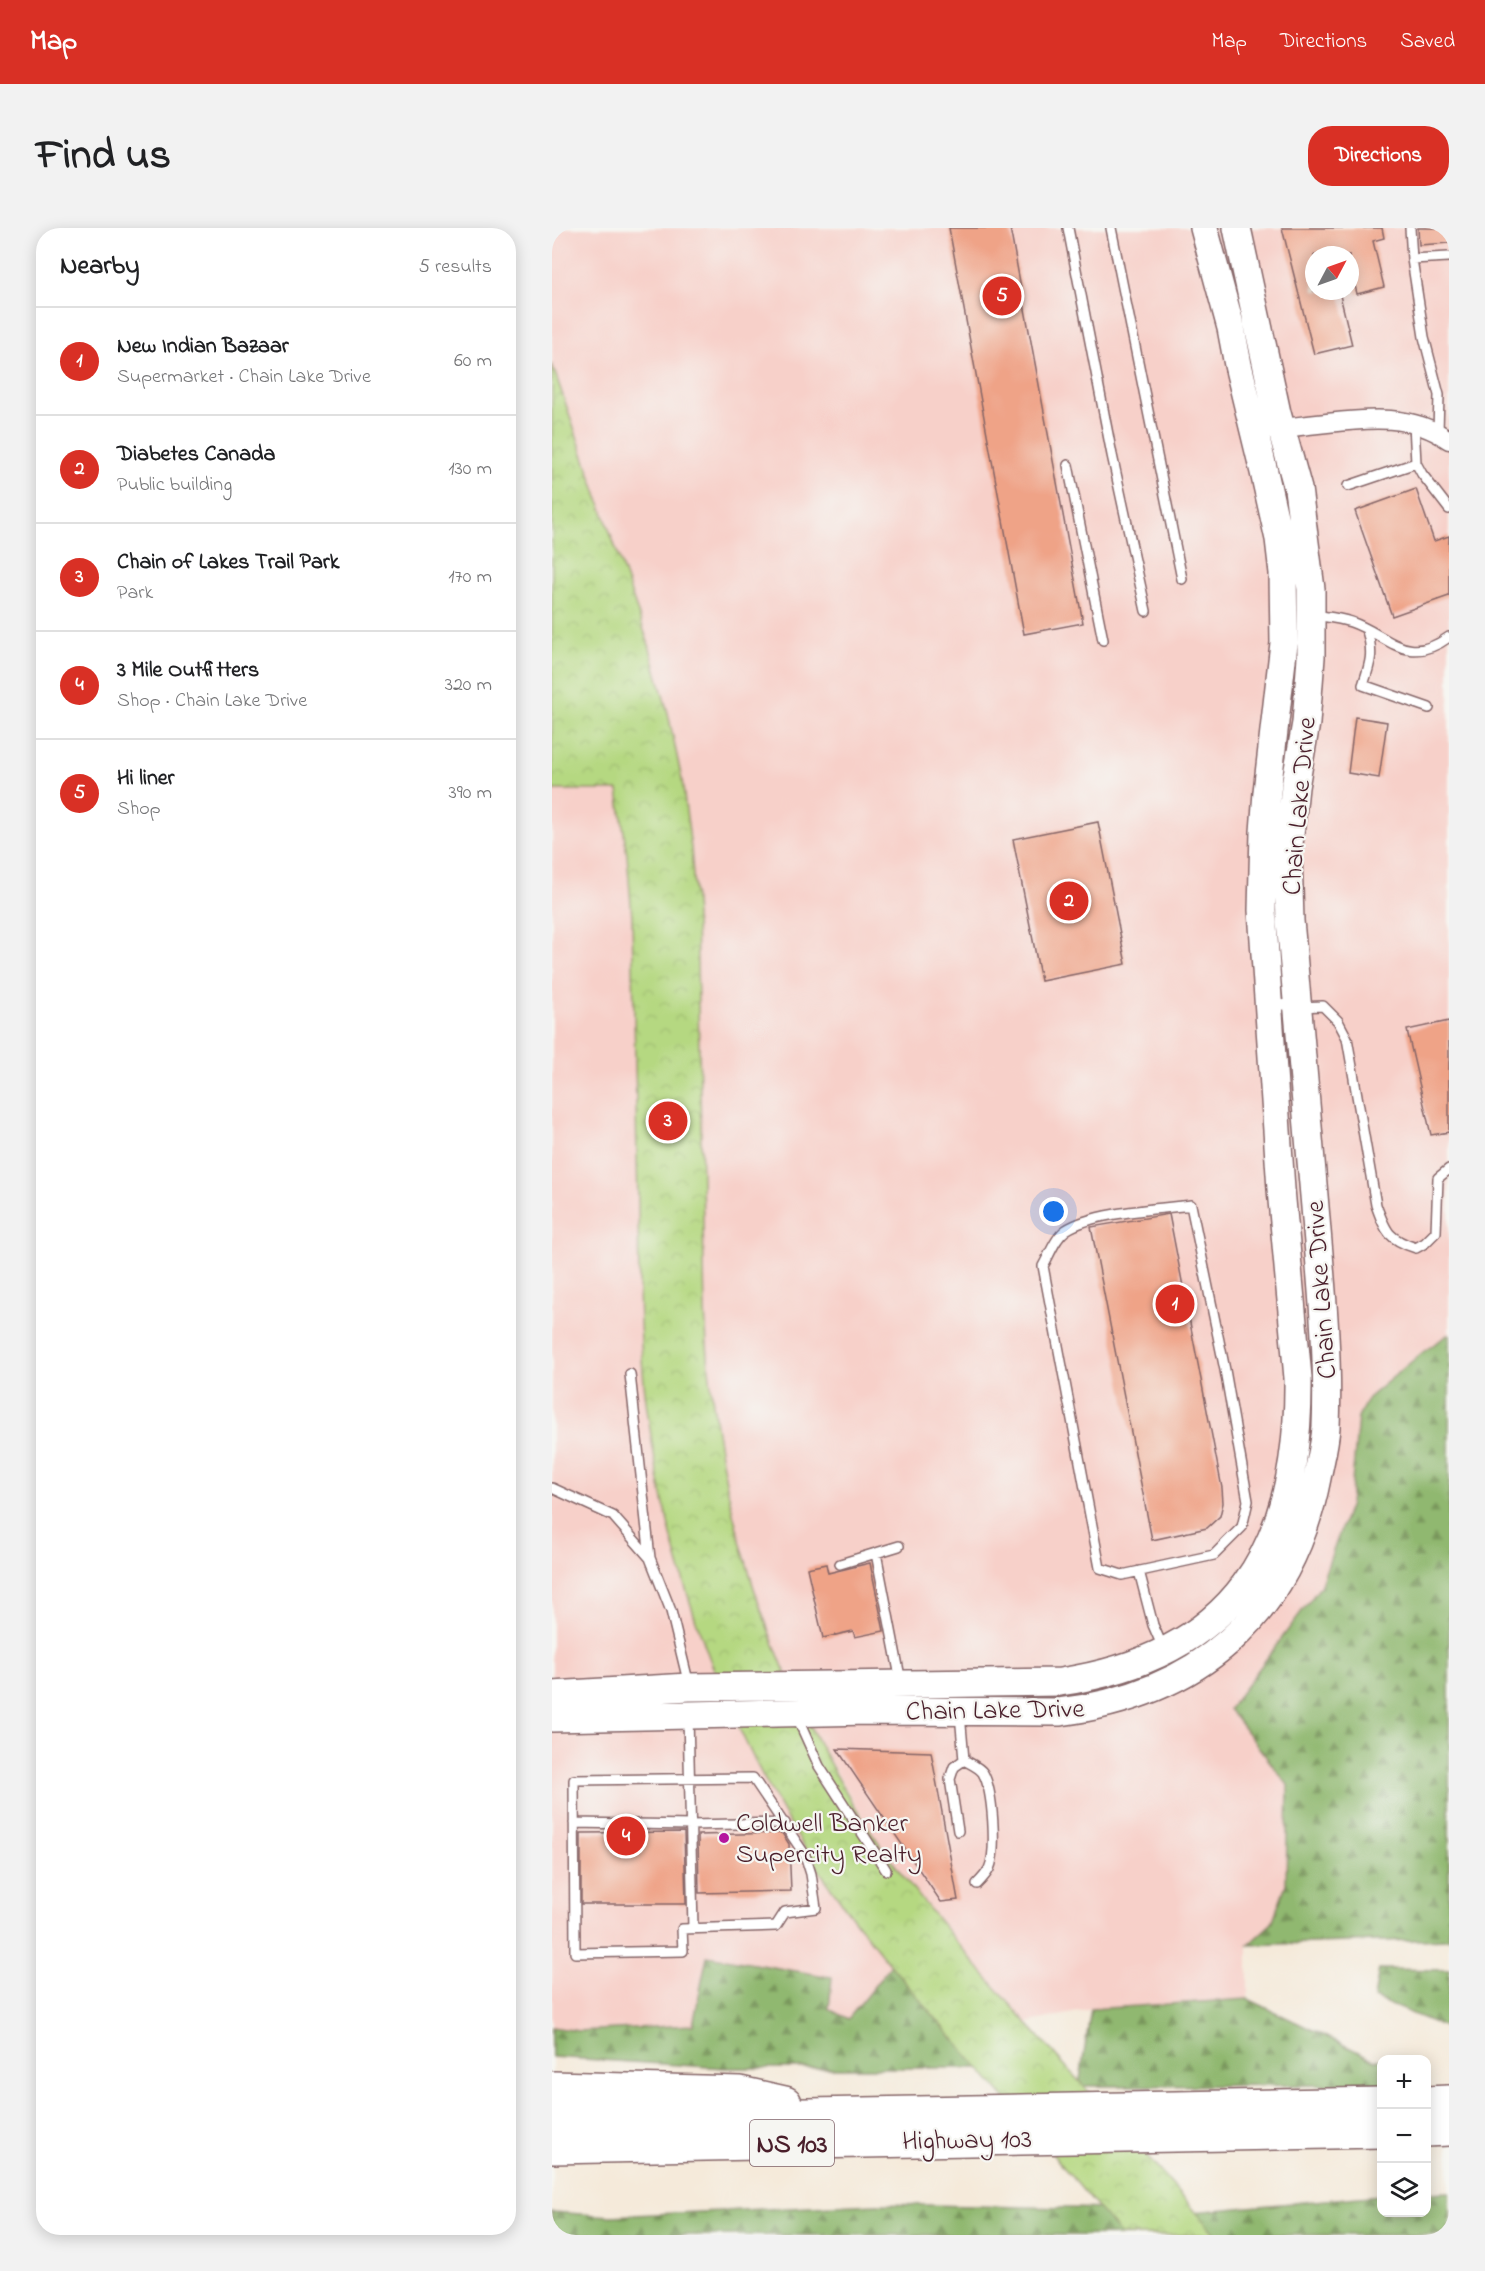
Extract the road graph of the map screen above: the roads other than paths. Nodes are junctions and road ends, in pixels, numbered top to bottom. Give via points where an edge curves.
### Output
1 (1068, 228) edge
2 (1112, 228) edge
3 (1204, 228) edge
4 (1237, 228) edge
5 (1410, 228) edge
6 (1449, 257) edge
7 (1412, 260) junction
8 (1414, 424) junction
9 (1283, 428) junction
10 (1255, 434) junction
11 (1443, 436) edge
12 (1416, 463) junction
13 (1068, 465) dead end
14 (1347, 486) dead end
15 (1449, 509) edge
16 (1182, 579) dead end
17 (1146, 611) dead end
18 (1298, 614) junction
19 (1367, 631) junction
20 (1449, 637) edge
21 (1103, 640) dead end
22 (1429, 708) dead end
23 (1269, 1003) junction
24 (1298, 1007) junction
25 (1449, 1169) edge
26 (630, 1374) dead end
27 (552, 1488) edge
28 (900, 1546) dead end
29 (876, 1554) junction
30 (650, 1558) junction
31 (840, 1564) dead end
32 (1139, 1571) junction
33 (1172, 1665) junction
34 (901, 1684) junction
35 (552, 1695) edge
36 (868, 1698) junction
37 (792, 1700) junction
38 (688, 1701) junction
39 (959, 1712) junction
40 (552, 1718) edge
41 (964, 1760) junction
42 (688, 1778) junction
43 (573, 1823) junction
44 (785, 1823) junction
45 (691, 1825) junction
46 (958, 1831) dead end
47 (886, 1870) dead end
48 (977, 1884) dead end
49 (693, 1928) junction
50 (552, 2088) edge
51 (1449, 2102) edge
52 (1431, 2103) edge
53 (1377, 2104) edge
54 (834, 2114) junction
55 (552, 2120) edge
56 (1449, 2129) edge
57 (1431, 2130) edge
58 (1377, 2131) edge
59 (552, 2147) edge

1 - 17 lane
2 - 16 lane
3 - 10 street, Chain Lake Drive
4 - 9 street, Chain Lake Drive
5 - 7 lane
6 - 7 lane
7 - 11 lane via 1424,337 1439,395
8 - 9 street via 1372,418
8 - 11 street
8 - 12 lane
9 - 10 street
9 - 18 street, Chain Lake Drive via 1298,489 1311,589
10 - 18 street, Chain Lake Drive
12 - 14 lane
12 - 15 lane
13 - 21 lane
18 - 19 lane via 1352,622
18 - 23 street, Chain Lake Drive via 1281,679 1263,842 1262,910
18 - 24 street, Chain Lake Drive via 1306,723 1288,854
19 - 20 lane via 1399,648 1424,650
19 - 22 lane via 1371,662 1363,685
23 - 24 lane
23 - 33 street, Chain Lake Drive via 1297,1364 1295,1451 1280,1520 1266,1550 1247,1582
24 - 25 lane via 1323,1006 1347,1038 1376,1205 1392,1238 1416,1248 1436,1232 1438,1178
24 - 33 street, Chain Lake Drive via 1326,1344 1326,1430 1310,1512 1286,1570 1252,1620 1228,1643
26 - 30 lane
27 - 30 lane via 613,1516
28 - 29 lane
29 - 31 lane
29 - 34 lane
30 - 38 lane via 671,1611
32 - 32 lane via 1122,1575 1100,1568 1043,1266 1056,1241 1067,1230 1101,1216 1191,1205 1248,1501 1242,1527 1214,1555
32 - 33 lane via 1153,1625
33 - 34 street, Chain Lake Drive via 1129,1667 1098,1677 1060,1682
33 - 39 street, Chain Lake Drive via 1122,1700 1088,1708 1059,1712
34 - 36 street, Chain Lake Drive
35 - 38 street, Chain Lake Drive
36 - 37 street, Chain Lake Drive
36 - 39 street, Chain Lake Drive
37 - 38 street, Chain Lake Drive
37 - 47 lane via 819,1766
38 - 40 street, Chain Lake Drive
38 - 42 lane
39 - 41 lane
41 - 46 lane via 954,1767 950,1779
41 - 48 lane via 983,1774 989,1794 994,1849 989,1869
42 - 43 lane via 574,1780
42 - 44 lane via 753,1778
42 - 45 lane
43 - 45 lane
43 - 49 lane via 575,1953 683,1951 682,1929
44 - 45 lane
44 - 49 lane via 805,1855 816,1908 785,1911 776,1926
45 - 49 lane
50 - 54 highway via 740,2093
51 - 52 highway
53 - 54 highway, Highway 103 / NS 103
54 - 55 highway, Highway 103 / NS 103
56 - 57 highway
58 - 59 highway, Highway 103 / NS 103

